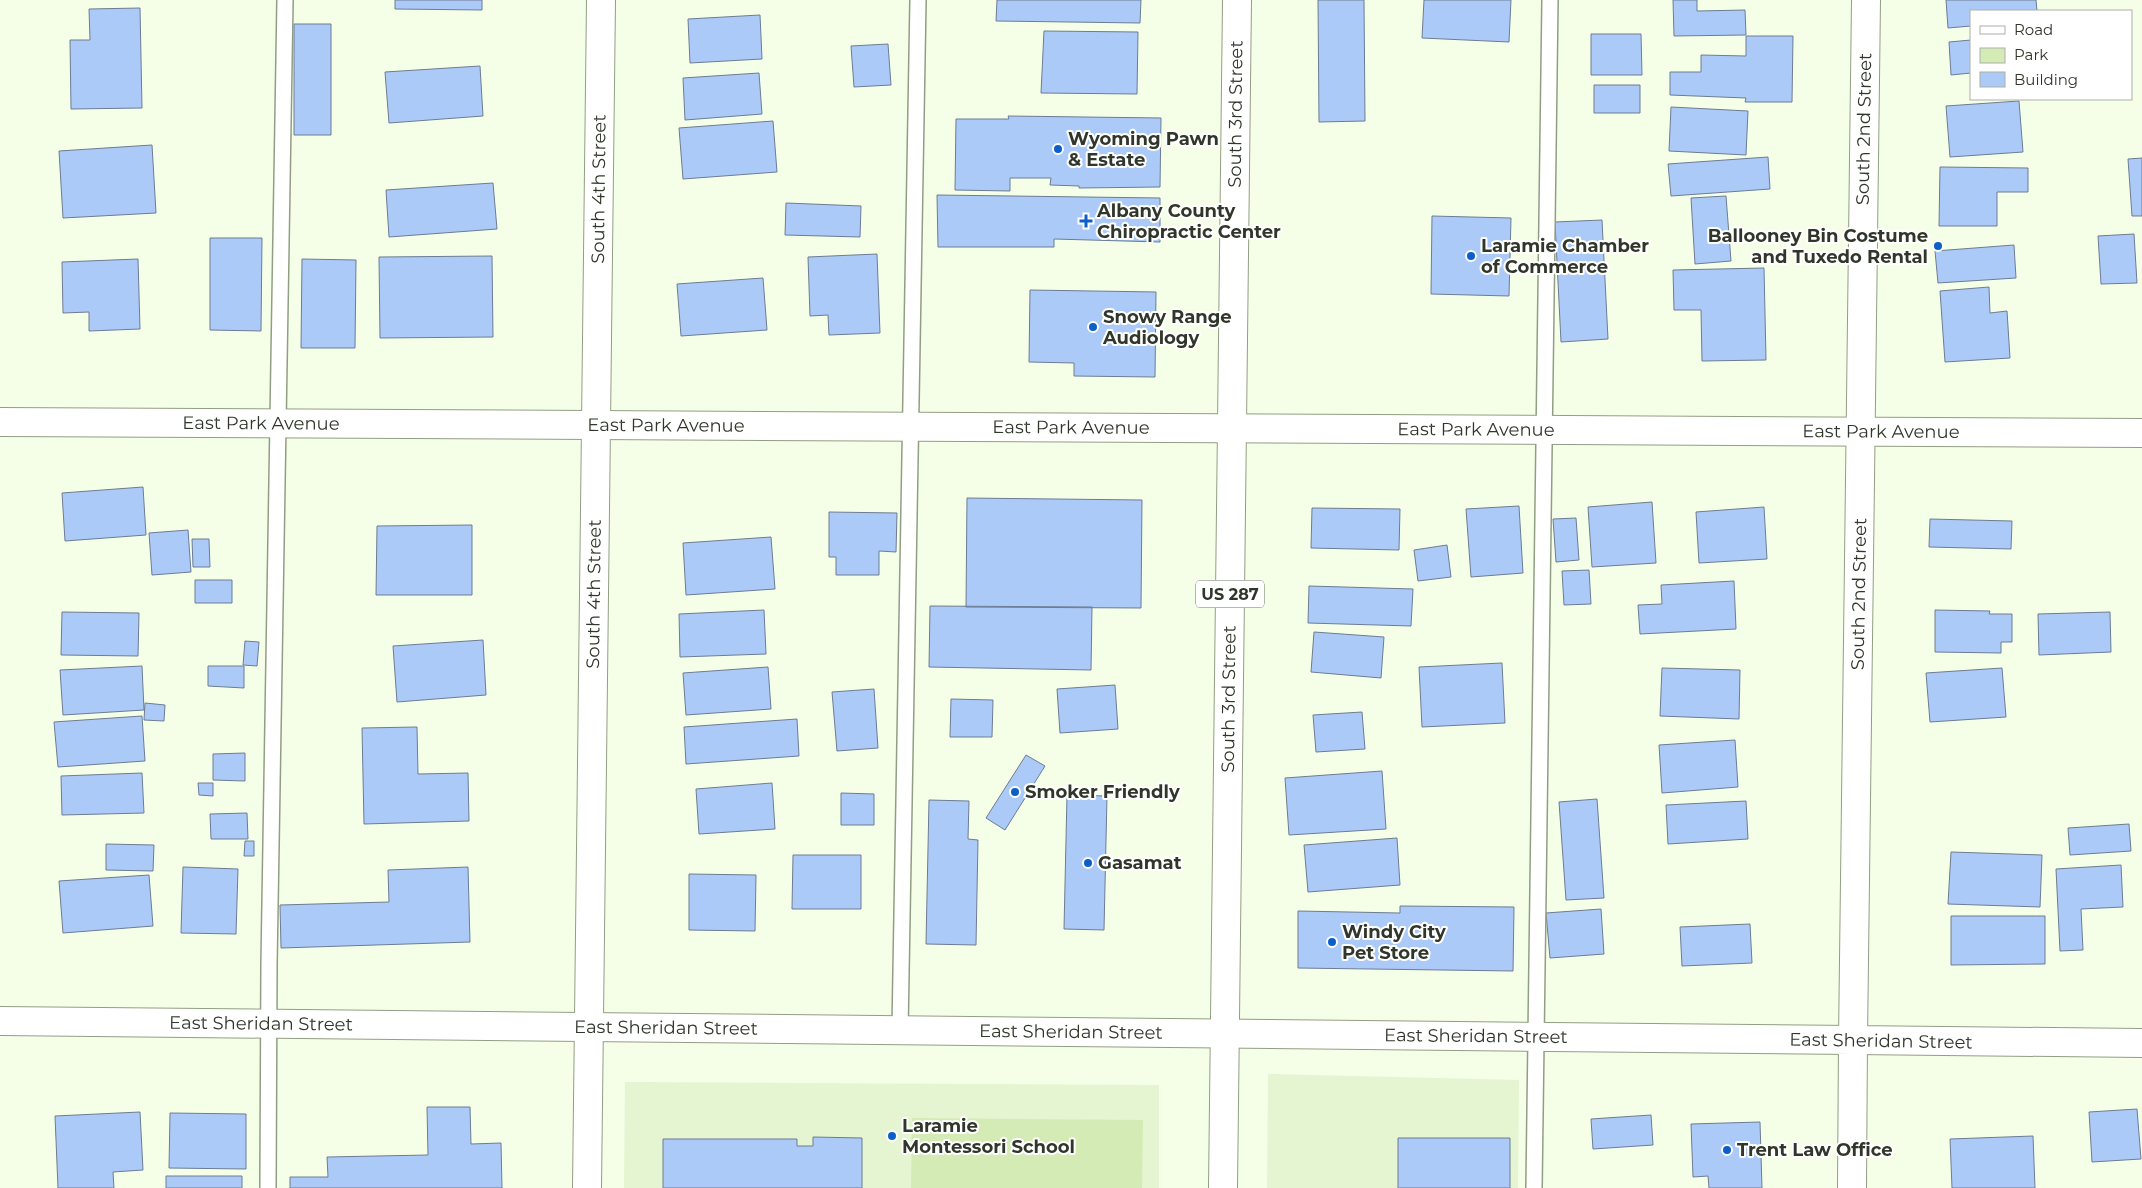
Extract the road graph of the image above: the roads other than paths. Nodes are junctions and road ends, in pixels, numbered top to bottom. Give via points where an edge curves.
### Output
1 (285, 0) edge
2 (601, 0) edge
3 (918, 0) edge
4 (1237, 0) edge
5 (1550, 0) edge
6 (1866, 0) edge
7 (0, 422) edge
8 (278, 423) junction
9 (596, 425) junction
10 (910, 426) junction
11 (1232, 428) junction
12 (1544, 430) junction
13 (1861, 431) junction
14 (2142, 433) edge
15 (0, 1021) edge
16 (268, 1024) junction
17 (589, 1027) junction
18 (900, 1030) junction
19 (1225, 1034) junction
20 (1536, 1037) junction
21 (1854, 1040) junction
22 (2142, 1043) edge
23 (268, 1188) edge
24 (587, 1188) edge
25 (1223, 1188) edge
26 (1534, 1188) edge
27 (1852, 1188) edge

1 - 8 lane
2 - 9 street, South 4th Street
3 - 10 lane
4 - 11 street, South 3rd Street / US 287
5 - 12 lane
6 - 13 street, South 2nd Street
7 - 8 street, East Park Avenue
8 - 9 street, East Park Avenue
8 - 16 lane
9 - 10 street, East Park Avenue
9 - 17 street, South 4th Street
10 - 11 street, East Park Avenue
10 - 18 lane
11 - 12 street, East Park Avenue
11 - 19 street, South 3rd Street / US 287
12 - 13 street, East Park Avenue
12 - 20 lane
13 - 14 street, East Park Avenue
13 - 21 street, South 2nd Street
15 - 16 street, East Sheridan Street
16 - 17 street, East Sheridan Street
16 - 23 lane
17 - 18 street, East Sheridan Street
17 - 24 street, South 4th Street
18 - 19 street, East Sheridan Street
19 - 20 street, East Sheridan Street
19 - 25 street, South 3rd Street / US 287
20 - 21 street, East Sheridan Street
20 - 26 lane
21 - 22 street, East Sheridan Street
21 - 27 street, South 2nd Street

